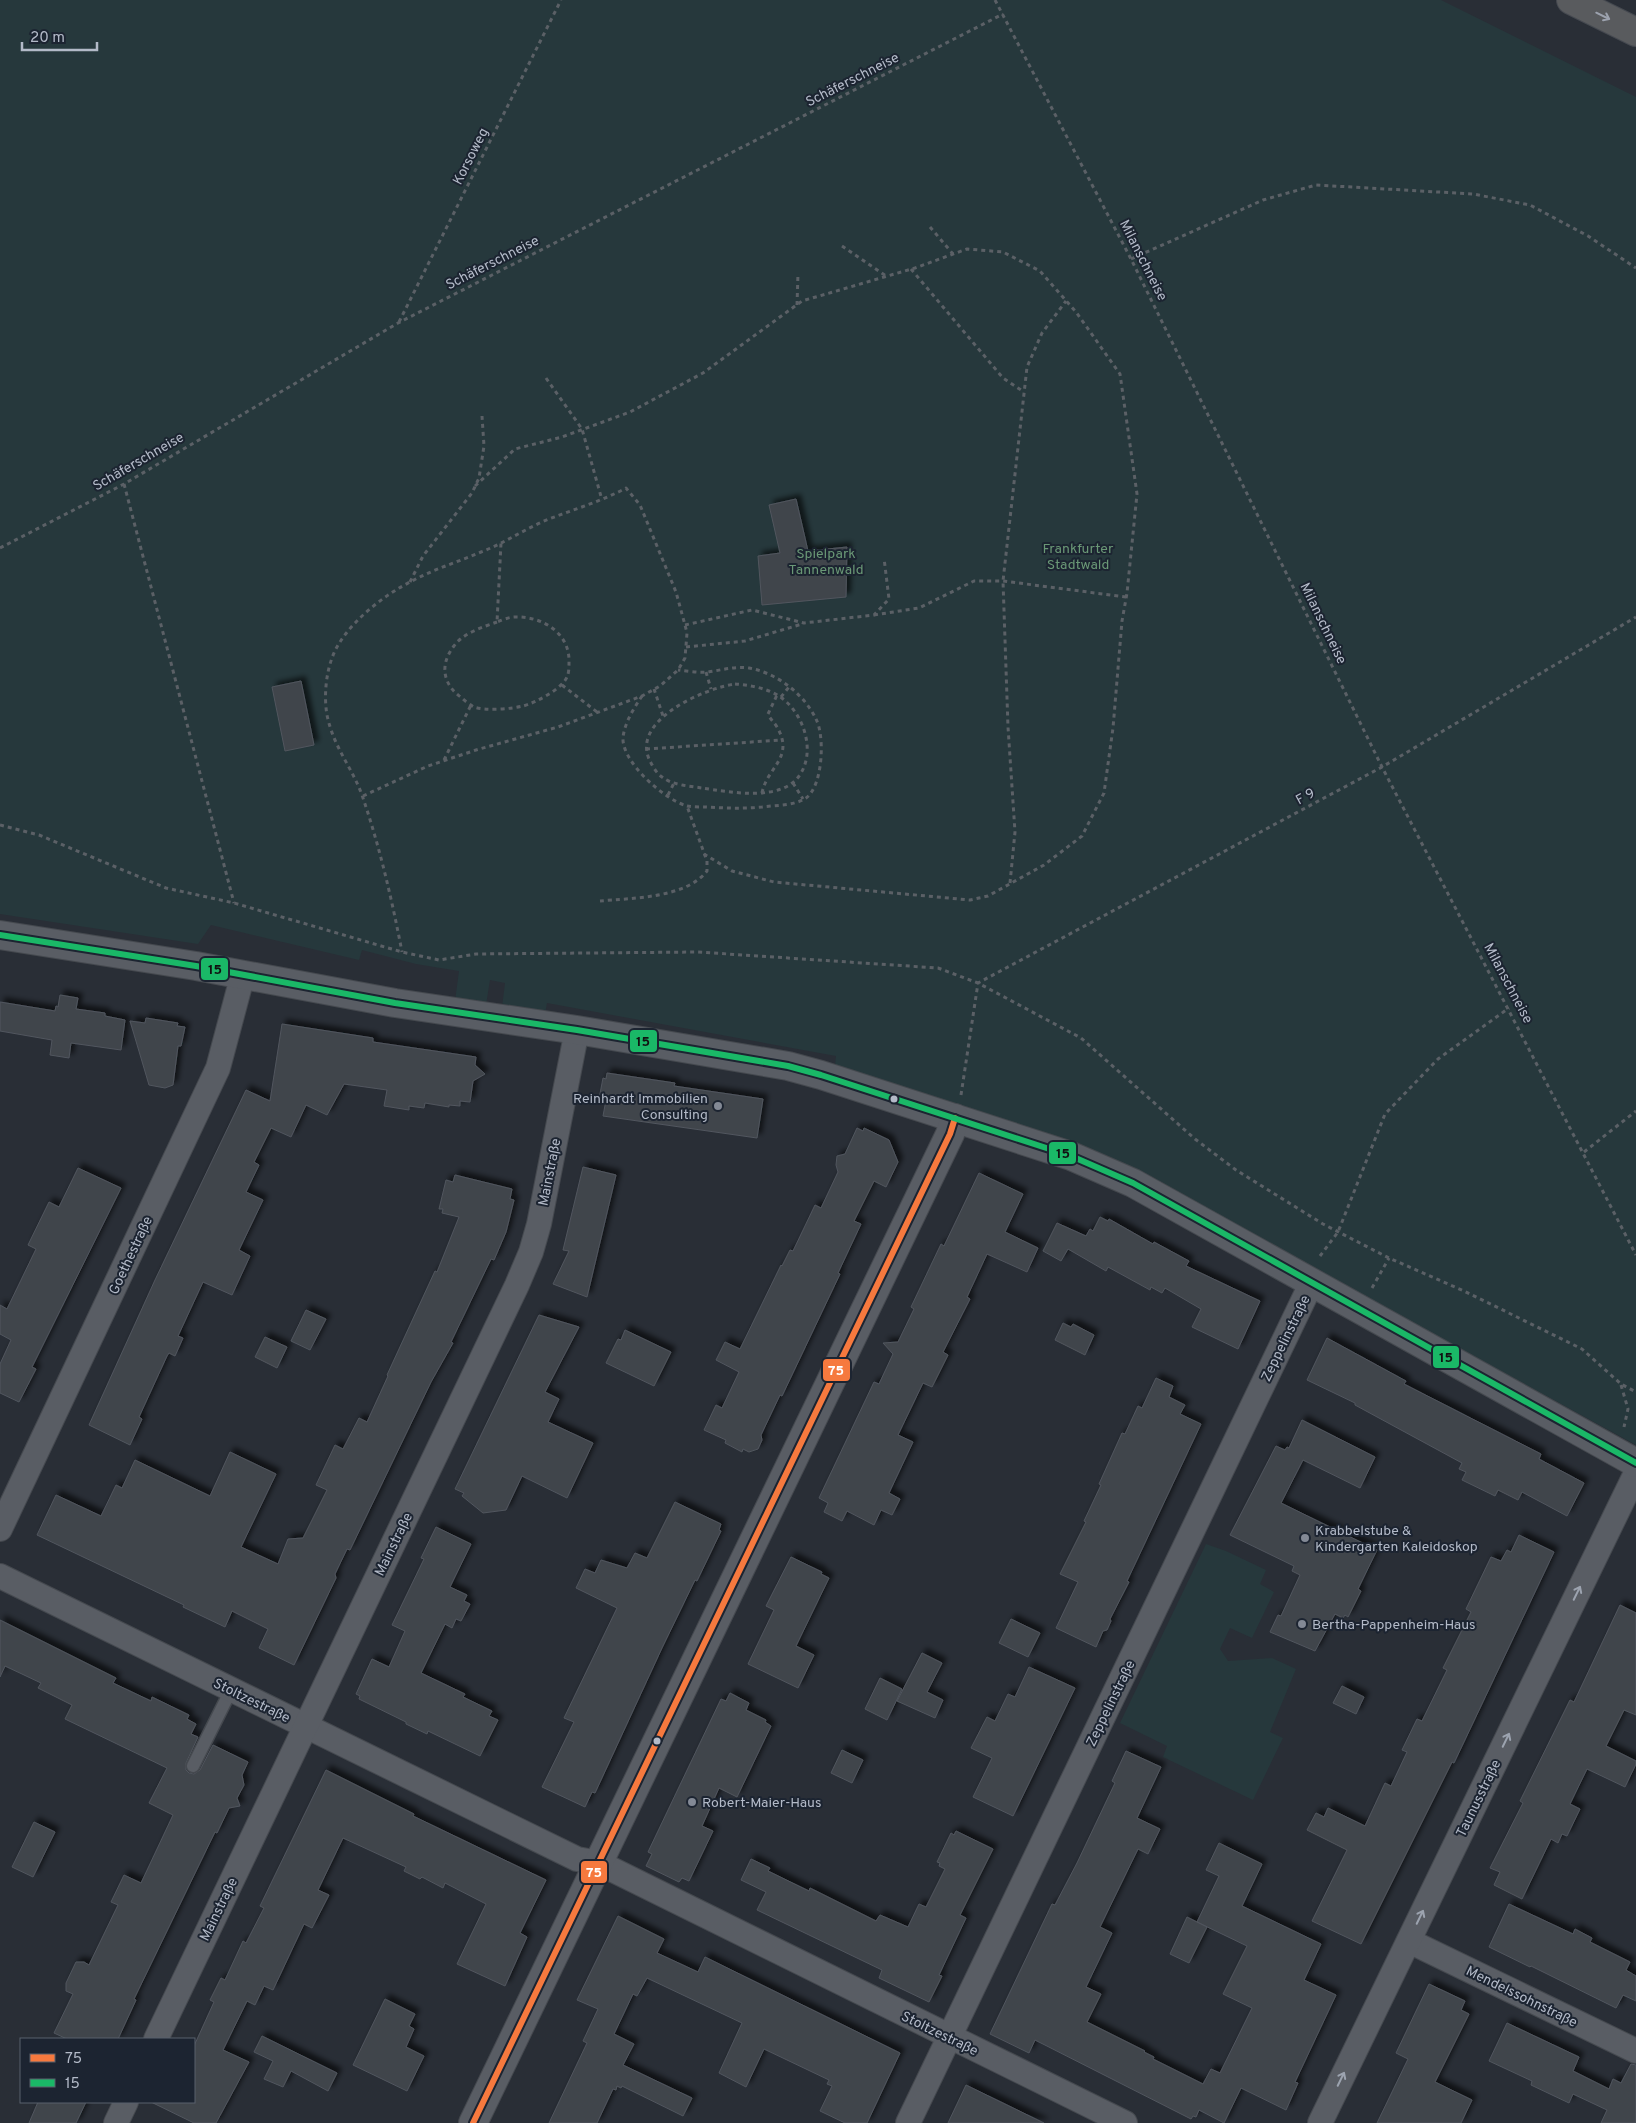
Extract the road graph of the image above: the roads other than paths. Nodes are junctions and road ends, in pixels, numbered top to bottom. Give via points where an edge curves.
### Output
1 (1571, 0) edge
2 (1636, 32) edge
3 (0, 935) edge
4 (242, 974) junction
5 (577, 1030) junction
6 (955, 1118) junction
7 (1312, 1282) junction
8 (1632, 1464) edge
9 (0, 1529) edge
10 (0, 1576) edge
11 (231, 1690) junction
12 (306, 1727) junction
13 (193, 1766) dead end
14 (599, 1863) junction
15 (1409, 1941) junction
16 (949, 2037) junction
17 (156, 2038) edge
18 (1636, 2051) edge
19 (126, 2103) edge
20 (116, 2123) edge
21 (473, 2123) edge
22 (908, 2123) edge
23 (1125, 2123) edge
24 (1320, 2123) edge

1 -> 2 highway
3 - 4 street
4 - 5 street via 395,1003
4 - 9 street, Goethestraße via 218,1068
5 - 6 street via 788,1066
5 - 12 street, Mainstraße via 539,1224 525,1267
6 - 7 street via 1071,1156 1133,1183
6 - 14 street
7 - 8 street
7 - 16 street, Zeppelinstraße
15 -> 8 street, Taunusstraße
10 - 11 street, Stoltzestraße
11 - 12 street, Stoltzestraße
11 - 13 lane
12 - 14 street, Stoltzestraße via 577,1859
12 - 17 street, Mainstraße
14 - 16 street, Stoltzestraße
14 - 21 street
15 - 18 street, Mendelssohnstraße
24 -> 15 street, Taunusstraße
16 - 22 street, Zeppelinstraße
16 - 23 street, Stoltzestraße
19 - 20 street

